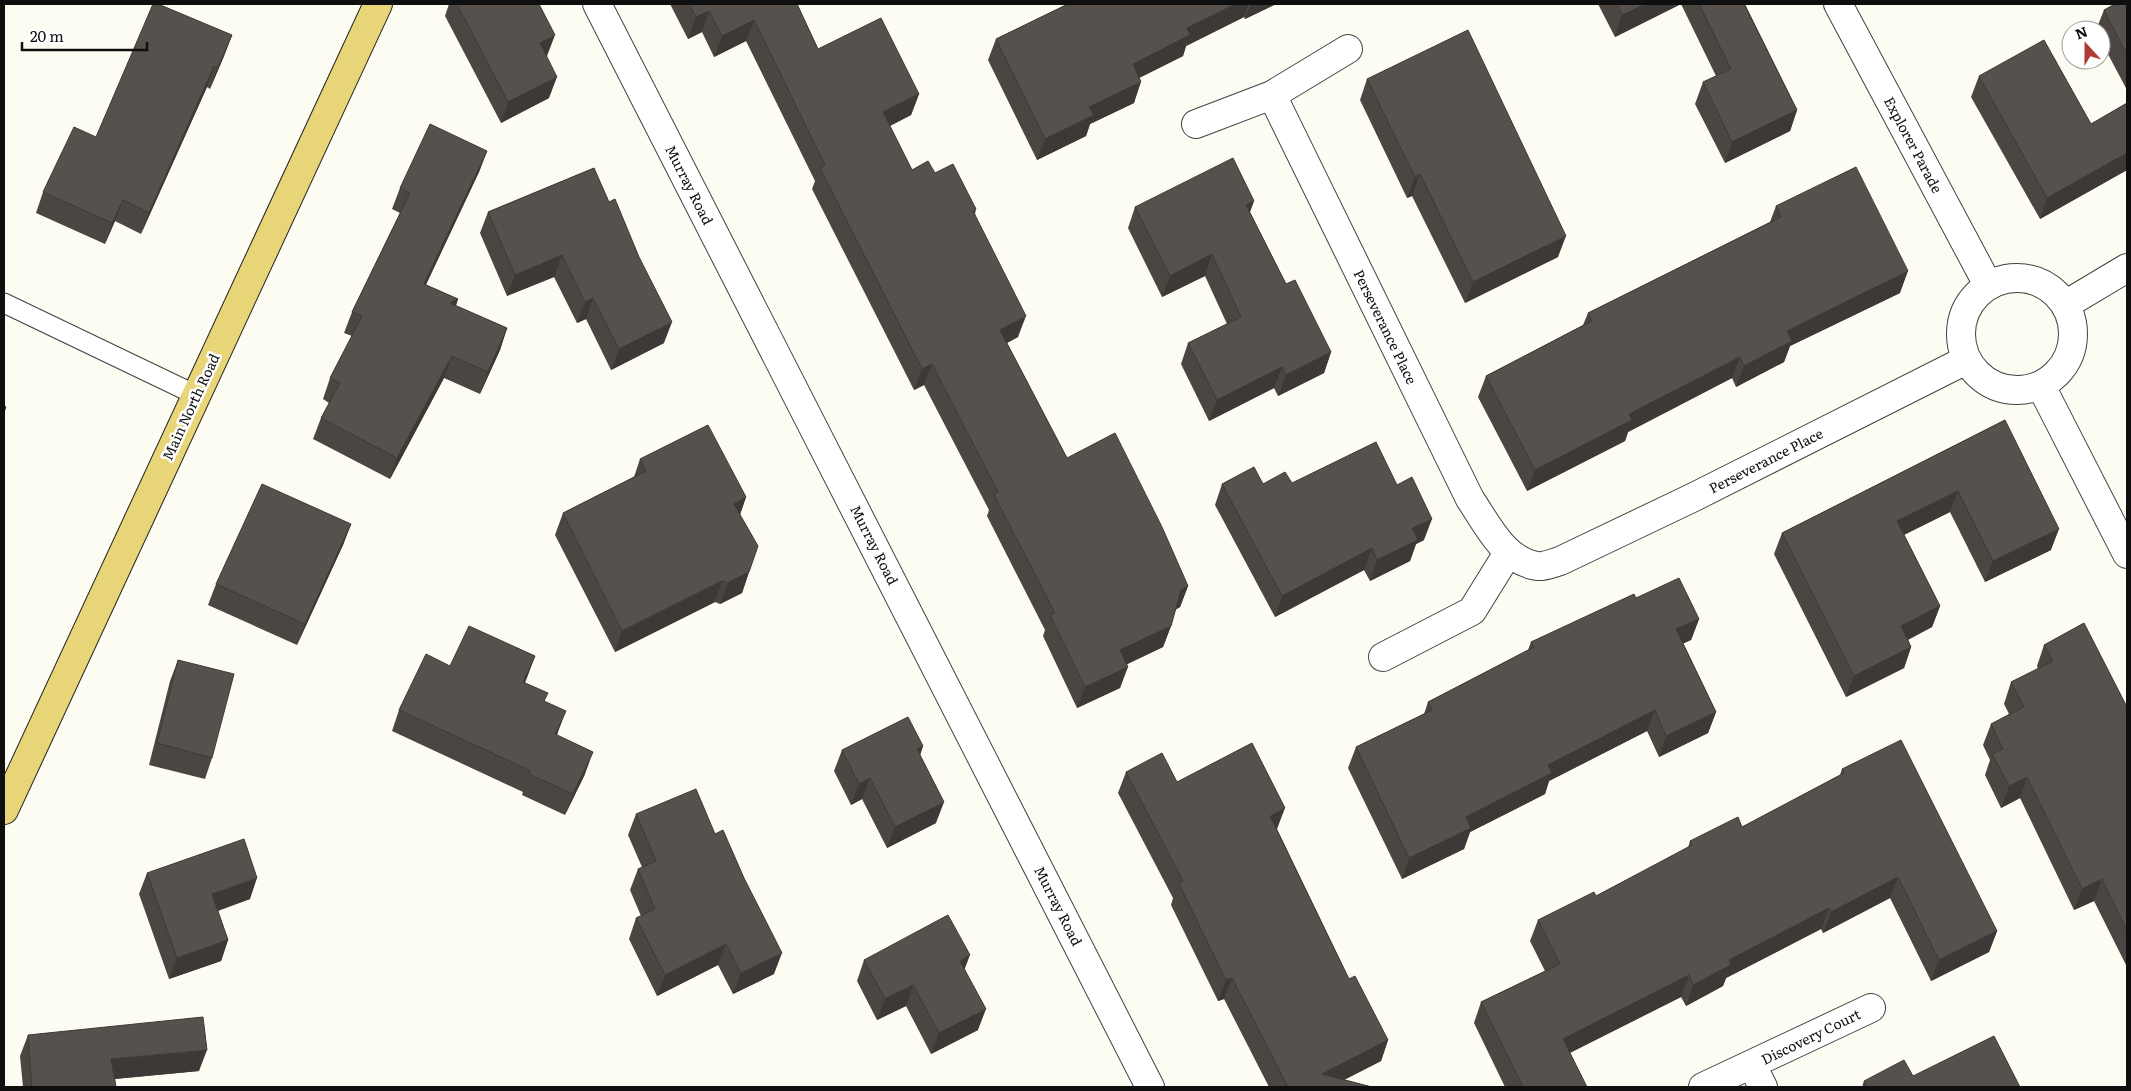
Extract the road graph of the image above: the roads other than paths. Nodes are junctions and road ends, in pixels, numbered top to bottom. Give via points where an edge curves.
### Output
1 (378, 4) edge
2 (597, 4) edge
3 (1838, 4) edge
4 (1348, 49) dead end
5 (1272, 95) junction
6 (1196, 124) dead end
7 (2127, 268) edge
8 (1988, 286) junction
9 (4, 303) edge
10 (2065, 305) junction
11 (1966, 360) junction
12 (2041, 386) junction
13 (196, 395) junction
14 (1508, 553) junction
15 (2127, 554) edge
16 (1383, 657) dead end
17 (4, 810) edge
18 (1871, 1008) dead end
19 (1758, 1076) edge
20 (1150, 1087) edge
21 (1703, 1087) edge

1 - 13 main road, Main North Road
2 - 20 street, Murray Road
3 - 8 street, Explorer Parade
4 - 5 street
5 - 6 street
5 - 14 street, Perseverance Place via 1470,499
7 - 10 street
8 - 10 street via 2018,278 2040,282
8 - 11 street via 1974,297 1965,311 1961,333
9 - 13 lane
10 - 12 street via 2070,314 2072,336 2069,358
11 - 12 street via 1976,374 1994,386 2013,390
11 - 14 street, Perseverance Place via 1560,561 1539,566
12 - 15 street
13 - 17 main road, Main North Road
14 - 16 street via 1472,611
18 - 19 street, Discovery Court
19 - 21 street, Discovery Court

